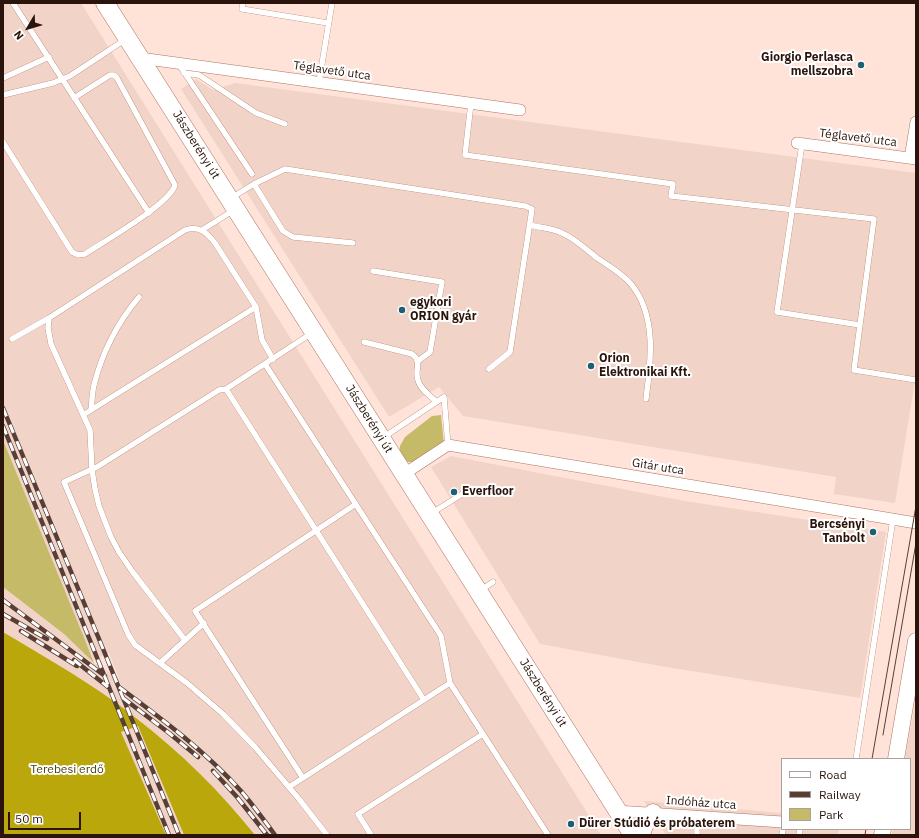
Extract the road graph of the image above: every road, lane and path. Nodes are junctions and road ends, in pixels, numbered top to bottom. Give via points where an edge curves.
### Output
1 (13, 3) edge
2 (105, 3) edge
3 (242, 3) edge
4 (332, 3) edge
5 (328, 23) junction
6 (128, 38) junction
7 (49, 57) junction
8 (140, 58) junction
9 (178, 62) junction
10 (202, 71) junction
11 (184, 73) junction
12 (3, 78) edge
13 (63, 79) junction
14 (320, 82) junction
15 (4, 93) edge
16 (74, 98) junction
17 (471, 103) junction
18 (520, 110) dead end
19 (916, 122) edge
20 (286, 124) dead end
21 (3, 142) edge
22 (800, 144) joint
23 (913, 158) edge
24 (252, 174) dead end
25 (254, 184) junction
26 (233, 204) junction
27 (792, 210) junction
28 (149, 213) junction
29 (530, 225) junction
30 (202, 230) junction
31 (353, 243) dead end
32 (373, 271) dead end
33 (139, 297) dead end
34 (256, 307) junction
35 (49, 318) junction
36 (860, 325) junction
37 (314, 332) junction
38 (12, 339) dead end
39 (364, 342) dead end
40 (273, 359) junction
41 (418, 361) junction
42 (265, 364) junction
43 (489, 369) dead end
44 (916, 380) edge
45 (226, 389) junction
46 (646, 399) dead end
47 (437, 402) junction
48 (91, 410) junction
49 (83, 414) junction
50 (382, 439) junction
51 (448, 445) junction
52 (92, 470) junction
53 (404, 474) junction
54 (470, 489) dead end
55 (356, 504) junction
56 (430, 515) junction
57 (893, 519) junction
58 (916, 522) edge
59 (316, 530) junction
60 (204, 623) junction
61 (185, 640) junction
62 (916, 641) edge
63 (160, 663) junction
64 (450, 683) junction
65 (424, 700) junction
66 (483, 734) junction
67 (856, 758) edge
68 (896, 758) edge
69 (303, 778) junction
70 (289, 787) junction
71 (618, 811) junction
72 (653, 813) junction
73 (697, 816) junction
74 (781, 822) edge
75 (327, 835) edge
76 (371, 835) edge
77 (548, 835) edge
78 (633, 835) edge
79 (641, 835) edge
80 (696, 835) edge

1 - 7 lane
2 - 6 main road, Jászberényi út
3 - 5 lane via 242,9
4 - 5 lane
5 - 14 lane
6 - 8 main road, Jászberényi út
6 - 13 lane
7 - 12 lane
7 - 13 lane
8 - 9 street, Téglavető utca
8 - 26 main road, Jászberényi út
9 - 10 street, Téglavető utca
9 - 11 lane
10 - 11 lane
10 - 14 street, Téglavető utca
10 - 20 lane via 256,113
11 - 24 lane
13 - 15 lane
13 - 16 lane
14 - 17 street, Téglavető utca
16 - 28 lane
16 - 28 lane via 110,75 117,78 176,185
17 - 18 street, Téglavető utca
17 - 27 lane via 465,155 673,184 671,196
19 - 23 street
21 - 28 lane via 72,252 78,255 84,254
22 - 23 street, Téglavető utca
22 - 27 lane
25 - 26 lane
25 - 29 lane via 286,169 525,206 532,209
25 - 31 lane via 286,234 293,237
26 - 30 lane
26 - 37 main road, Jászberényi út
27 - 36 lane via 777,312
27 - 36 lane via 874,220
29 - 43 lane via 510,352
29 - 46 lane via 562,233 622,275 639,296 651,343
30 - 34 lane via 215,242
30 - 35 lane via 186,230
32 - 41 lane via 442,282 430,352
33 - 48 lane via 120,322 104,358 94,386
34 - 40 lane via 262,340
34 - 48 lane
35 - 38 lane
35 - 49 lane via 51,344
36 - 44 lane via 854,370
37 - 40 lane
37 - 50 main road, Jászberényi út
39 - 41 lane via 412,354
40 - 42 lane
41 - 47 lane via 418,381
42 - 45 lane
42 - 55 lane
45 - 52 lane via 219,390
45 - 59 lane
47 - 50 lane
47 - 51 lane via 444,397
48 - 49 lane
49 - 52 lane via 90,430
50 - 53 main road, Jászberényi út
51 - 53 street
51 - 57 street, Gitár utca
52 - 61 lane via 100,506 119,552
52 - 63 lane via 64,482 128,634 135,644
53 - 56 main road, Jászberényi út
54 - 56 lane
55 - 59 lane
55 - 64 lane via 441,636
56 - 71 main road, Jászberényi út via 486,587
57 - 58 street, Gitár utca
57 - 67 lane
59 - 60 lane via 195,611
59 - 65 lane
60 - 61 lane
60 - 69 lane
61 - 63 lane
62 - 68 street
63 - 70 lane via 223,714
64 - 65 lane
64 - 66 lane
65 - 69 lane
66 - 76 lane via 358,814
66 - 77 lane
69 - 70 lane
70 - 75 lane
71 - 72 street, Indóház utca
71 - 78 main road, Jászberényi út
72 - 73 street, Indóház utca
72 - 79 main road via 642,828
73 - 74 street, Indóház utca
73 - 80 lane

